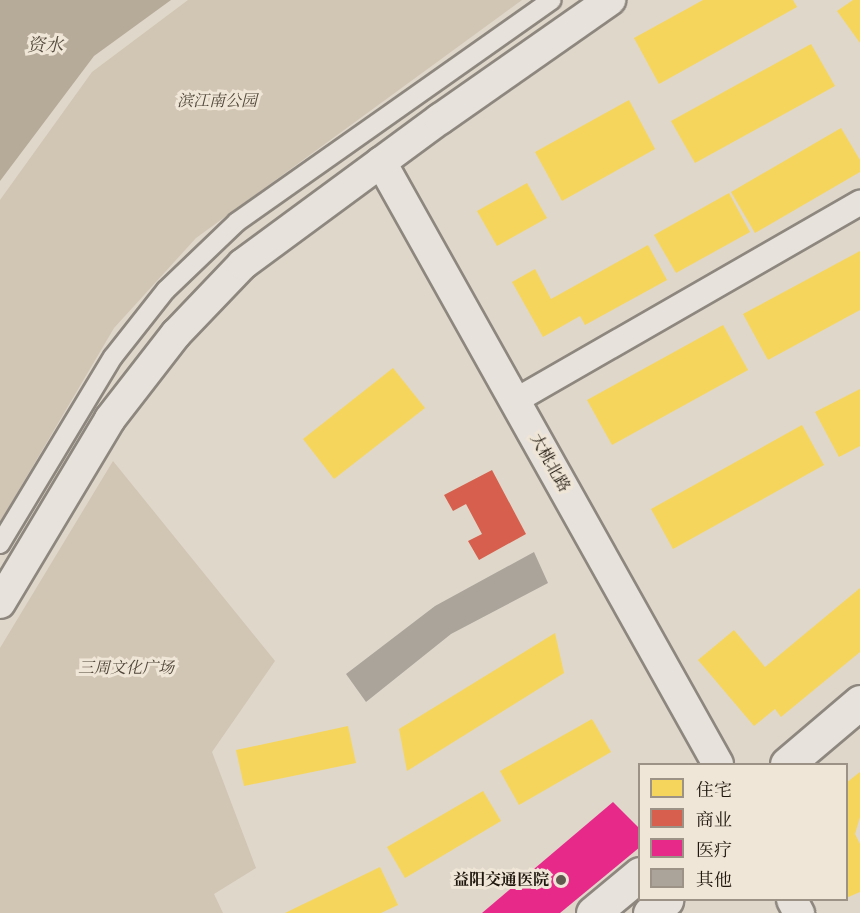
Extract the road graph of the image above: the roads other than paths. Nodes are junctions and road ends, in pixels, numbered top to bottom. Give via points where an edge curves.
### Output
1 (552, 0) edge
2 (610, 0) edge
3 (381, 162) junction
4 (860, 203) edge
5 (515, 401) junction
6 (0, 544) edge
7 (0, 603) edge
8 (860, 702) edge
9 (717, 763) edge
10 (789, 763) edge
11 (638, 875) edge
12 (665, 901) edge
13 (593, 913) edge
14 (650, 913) edge

1 - 6 street via 237,222 165,290 112,357
2 - 3 street
3 - 5 street, 大桃北路
3 - 7 street via 243,264 176,334 110,419
4 - 5 street
5 - 9 street, 大桃北路
8 - 10 main road
11 - 13 main road
12 - 14 main road

